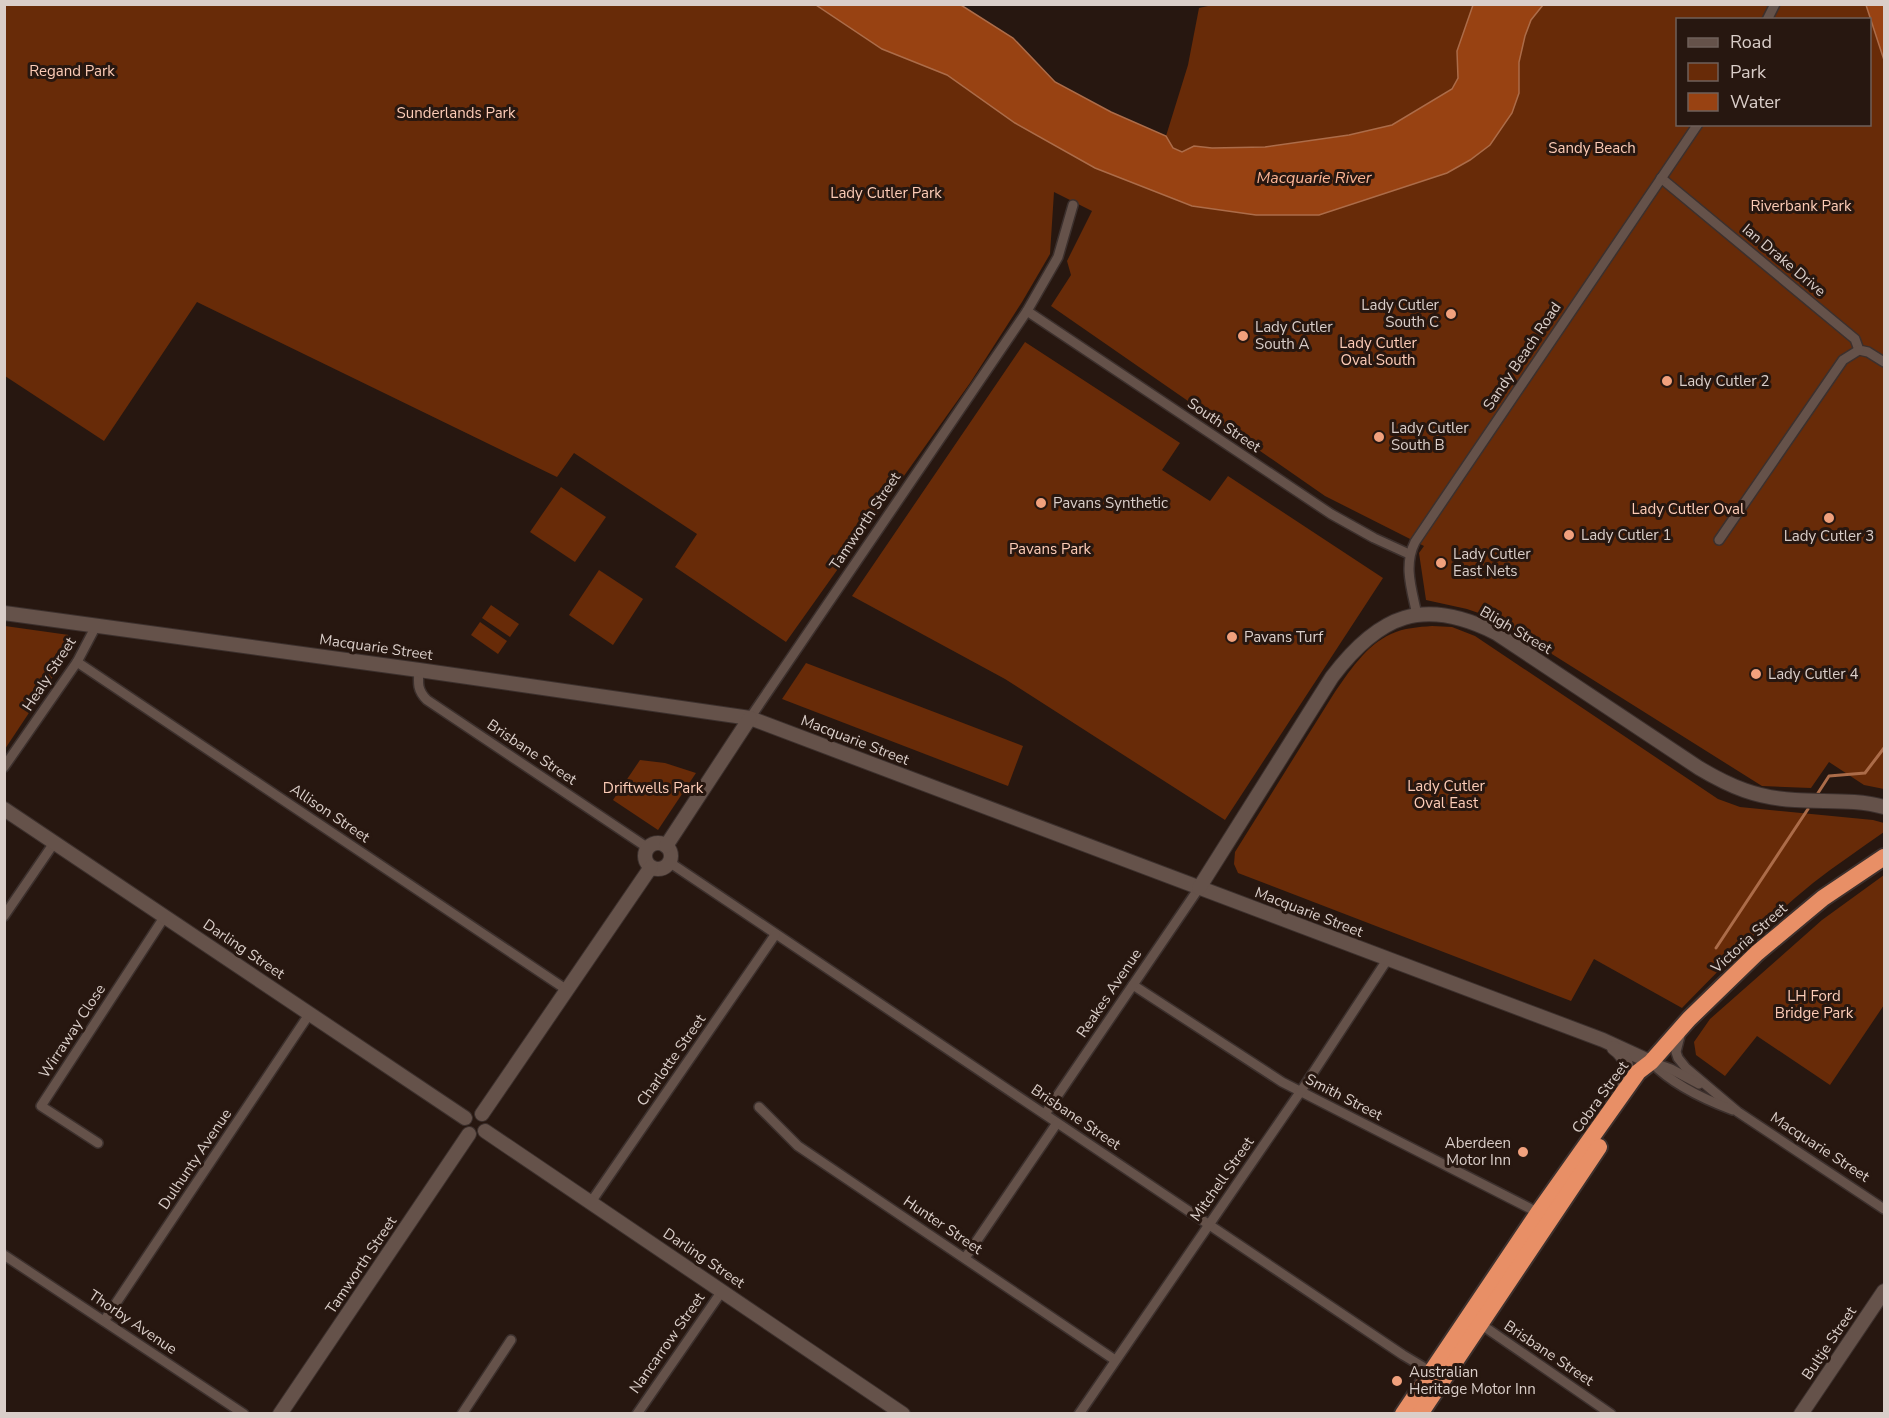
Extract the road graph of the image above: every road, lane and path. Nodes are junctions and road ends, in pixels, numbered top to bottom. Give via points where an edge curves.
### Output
1 (1775, 4) edge
2 (1768, 18) edge
3 (1697, 126) edge
4 (1661, 178) junction
5 (1073, 205) dead end
6 (1028, 311) junction
7 (1858, 350) junction
8 (1884, 362) edge
9 (1719, 540) dead end
10 (1409, 554) junction
11 (4, 613) edge
12 (1417, 615) junction
13 (96, 626) junction
14 (76, 662) junction
15 (419, 670) junction
16 (750, 718) junction
17 (4, 767) edge
18 (1884, 807) edge
19 (4, 809) edge
20 (54, 843) junction
21 (666, 846) junction
22 (648, 848) junction
23 (1884, 857) edge
24 (669, 862) junction
25 (651, 867) junction
26 (1199, 888) junction
27 (4, 916) edge
28 (165, 916) junction
29 (775, 935) junction
30 (1387, 960) junction
31 (1133, 985) junction
32 (567, 990) junction
33 (310, 1013) junction
34 (1689, 1019) junction
35 (1603, 1040) junction
36 (1651, 1062) junction
37 (1300, 1092) junction
38 (1722, 1097) junction
39 (1617, 1103) junction
40 (759, 1107) dead end
41 (1738, 1112) junction
42 (482, 1114) junction
43 (1045, 1114) junction
44 (465, 1118) junction
45 (1057, 1123) junction
46 (485, 1131) junction
47 (468, 1134) junction
48 (98, 1143) dead end
49 (591, 1202) junction
50 (1884, 1209) edge
51 (1544, 1216) junction
52 (1209, 1224) junction
53 (4, 1255) edge
54 (965, 1258) junction
55 (722, 1291) junction
56 (1884, 1291) edge
57 (104, 1321) junction
58 (1475, 1321) junction
59 (511, 1340) dead end
60 (1463, 1350) junction
61 (1116, 1360) junction
62 (1431, 1373) junction
63 (642, 1412) edge
64 (244, 1413) edge
65 (280, 1413) edge
66 (462, 1413) edge
67 (903, 1413) edge
68 (1079, 1413) edge
69 (1403, 1413) edge
70 (1420, 1413) edge
71 (1611, 1413) edge
72 (1801, 1413) edge

1 - 2 street
3 - 4 street, Sandy Beach Road
4 - 7 street, Ian Drake Drive via 1850,334
4 - 10 street, Sandy Beach Road
5 - 6 street, Tamworth Street via 1058,257
6 - 10 street, South Street via 1331,514
6 - 16 street, Tamworth Street
7 - 8 street, Ian Drake Drive
7 - 9 street via 1843,360
10 - 12 street via 1409,581
11 - 13 street, Macquarie Street
12 - 18 street, Bligh Street via 1463,618 1496,633 1732,787 1773,798
12 - 26 street, Bligh Street via 1381,628 1347,657
13 - 14 street, Healy Street
13 - 15 street, Macquarie Street
14 - 17 street, Healy Street
14 - 32 street, Allison Street
15 - 16 street, Macquarie Street
15 - 22 street, Brisbane Street via 417,686 427,700
16 - 21 street, Tamworth Street
16 - 26 street, Macquarie Street
19 - 20 street, Darling Street
20 - 27 street
20 - 28 street, Darling Street
21 - 22 street via 658,843
21 - 24 street
22 - 25 street via 646,860
23 - 34 highway, Victoria Street via 1792,923
24 - 25 street via 659,869
24 - 29 street, Brisbane Street
25 - 32 street
26 - 30 street, Macquarie Street
26 - 31 street, Reakes Avenue
28 - 33 street, Darling Street
28 - 48 street, Wirraway Close via 41,1106
29 - 43 street, Brisbane Street
29 - 49 street, Charlotte Street
30 - 35 street, Macquarie Street
30 - 37 street, Mitchell Street
31 - 37 street, Smith Street
31 - 43 street, Reakes Avenue
32 - 42 street
33 - 44 street, Darling Street
33 - 57 street, Dulhunty Avenue
34 - 36 highway, Victoria Street
34 - 38 street, Macquarie Street via 1677,1044 1678,1058
35 - 36 street, Macquarie Street
35 - 39 street via 1626,1061 1627,1074
36 - 38 street, Macquarie Street
36 - 39 highway, Cobra Street via 1638,1072
36 - 41 street, Macquarie Street via 1666,1077
36 - 51 highway, Cobra Street via 1646,1076
37 - 51 street, Smith Street
37 - 52 street, Mitchell Street
38 - 41 street, Macquarie Street
39 - 51 highway, Cobra Street
40 - 54 street, Hunter Street via 798,1146
41 - 50 street, Macquarie Street
42 - 44 street via 475,1112
42 - 46 street
43 - 45 street, Brisbane Street
44 - 47 street via 464,1129
45 - 52 street, Brisbane Street
45 - 54 street
46 - 47 street via 476,1136
46 - 49 street, Darling Street
47 - 65 street, Tamworth Street
49 - 55 street, Darling Street
51 - 58 highway, Cobra Street
52 - 61 street, Mitchell Street
52 - 62 street, Brisbane Street
53 - 57 street, Thorby Avenue
54 - 61 street, Hunter Street
55 - 63 street, Nancarrow Street
55 - 67 street, Darling Street
56 - 72 street, Bultje Street
57 - 64 street, Thorby Avenue
58 - 60 highway, Cobra Street
58 - 62 highway, Cobra Street
58 - 71 street, Brisbane Street
59 - 66 street
60 - 62 street via 1443,1372
60 - 70 highway, Cobra Street
61 - 68 street, Mitchell Street
62 - 69 highway, Cobra Street

